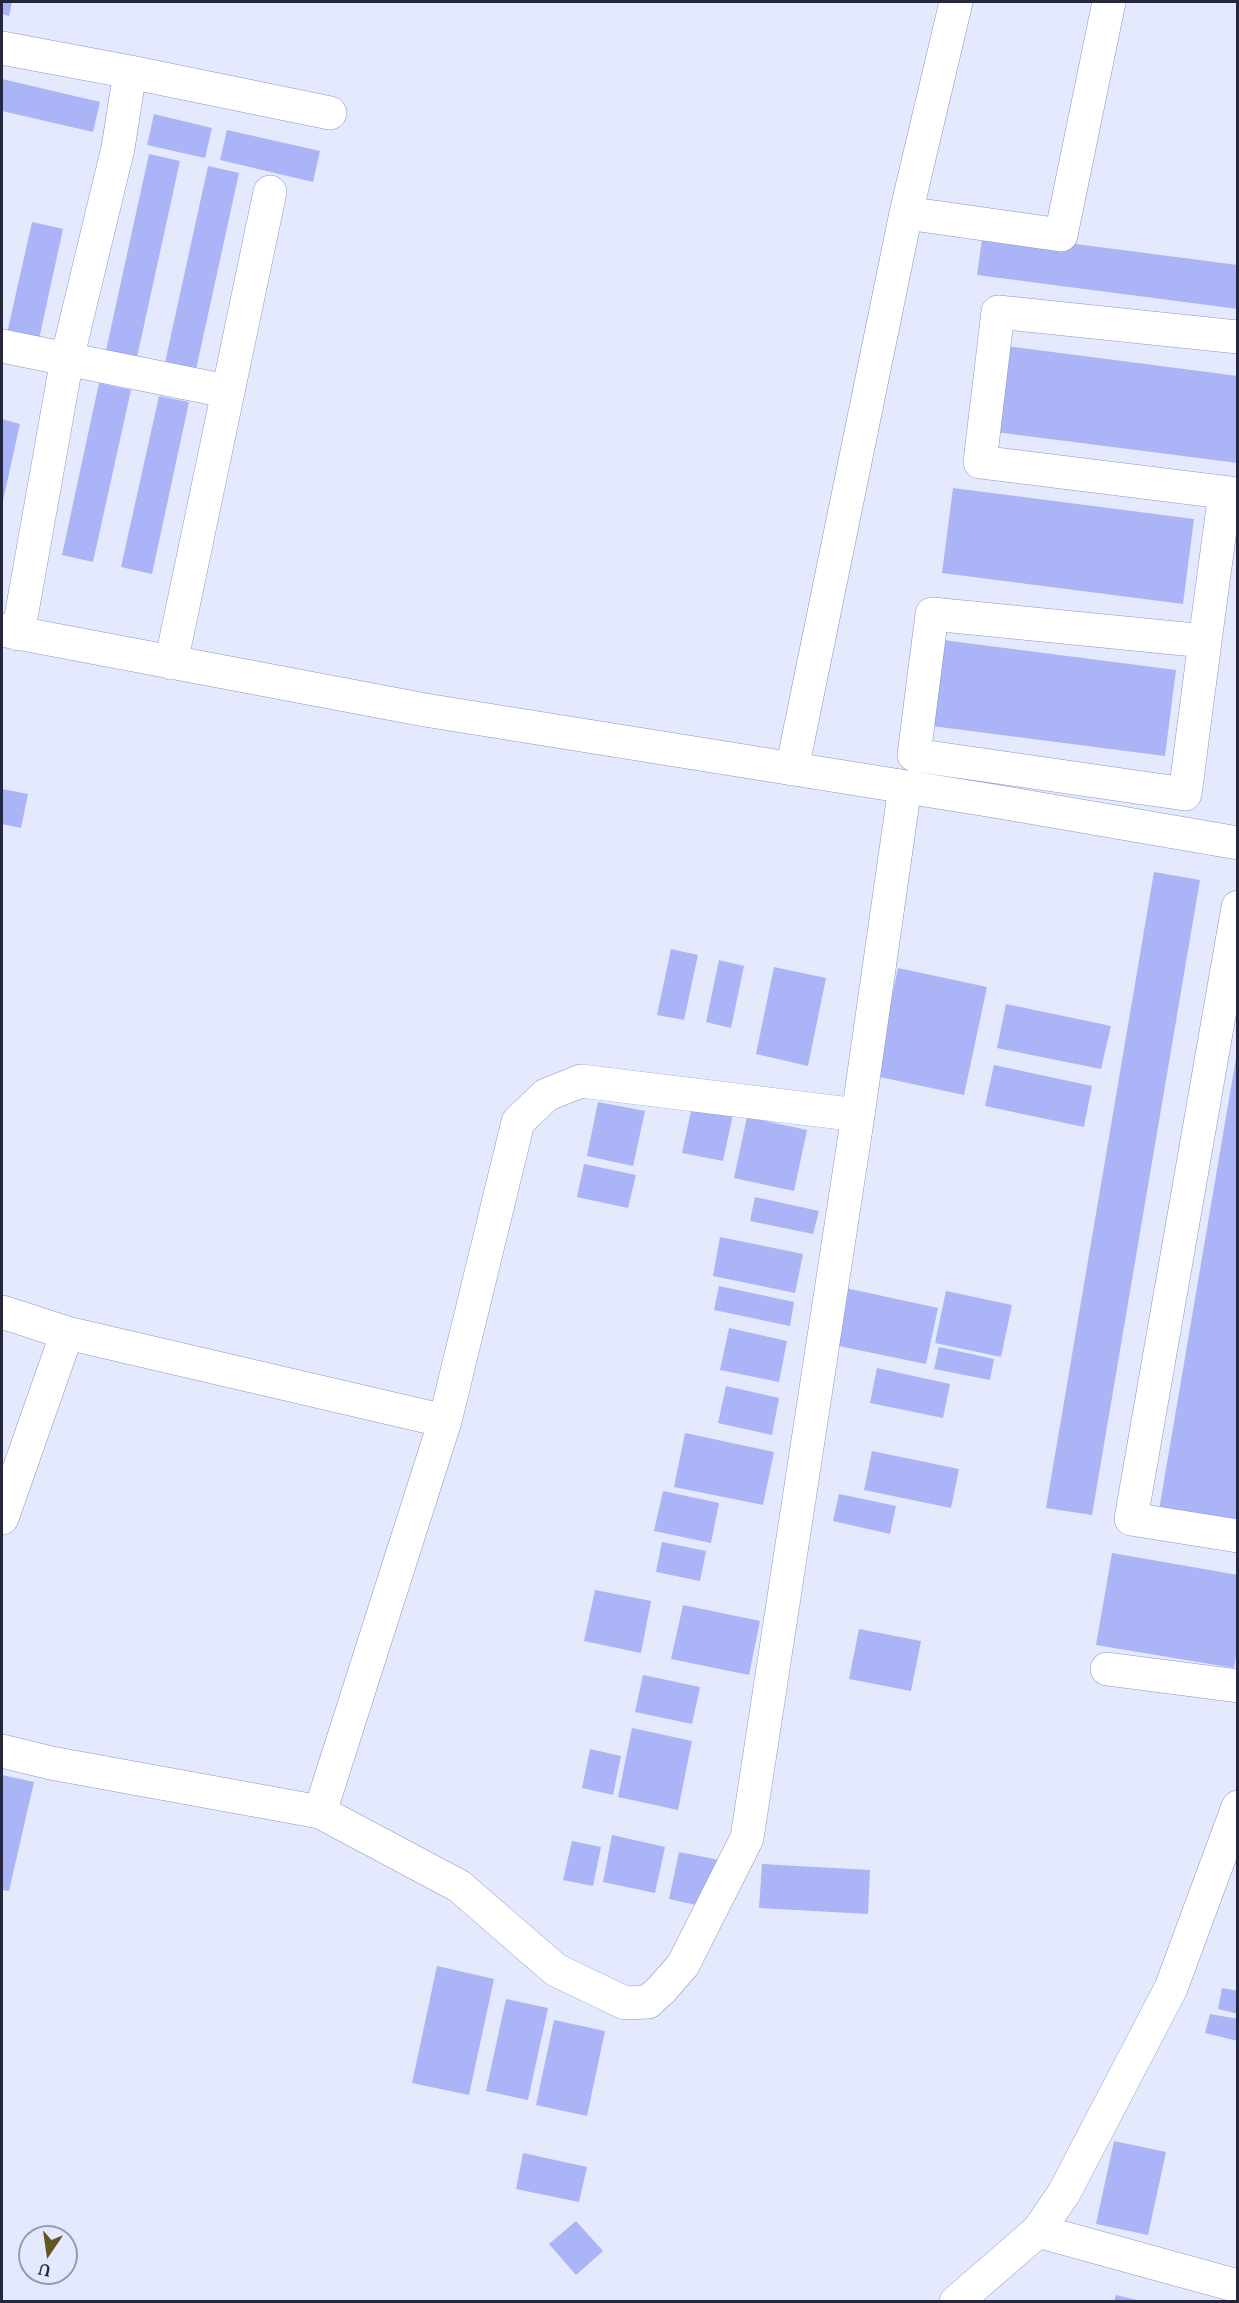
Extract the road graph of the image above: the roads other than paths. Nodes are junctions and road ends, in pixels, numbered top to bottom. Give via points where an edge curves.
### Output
1 (956, 2) edge
2 (1109, 2) edge
3 (2, 48) edge
4 (130, 72) junction
5 (330, 113) dead end
6 (270, 192) dead end
7 (906, 213) junction
8 (1238, 337) edge
9 (2, 346) edge
10 (67, 359) junction
11 (226, 391) junction
12 (1231, 494) edge
13 (10, 632) edge
14 (1205, 641) junction
15 (171, 663) junction
16 (792, 769) junction
17 (905, 788) junction
18 (1238, 843) edge
19 (1238, 907) edge
20 (858, 1116) junction
21 (2, 1312) edge
22 (67, 1333) junction
23 (446, 1421) junction
24 (2, 1518) edge
25 (1238, 1536) edge
26 (1107, 1669) dead end
27 (1238, 1686) edge
28 (2, 1750) edge
29 (1238, 1808) edge
30 (321, 1812) junction
31 (1038, 2230) junction
32 (1238, 2286) edge
33 (956, 2301) edge

1 - 7 street
2 - 7 street via 1061,235
3 - 4 street
4 - 5 street
4 - 10 street via 118,148
6 - 11 street
7 - 16 street
8 - 12 street via 998,312 981,462
9 - 10 street
10 - 11 street
10 - 13 street
11 - 15 street
12 - 14 street
13 - 15 street
14 - 14 street via 1185,794 914,755 932,614
15 - 16 street via 425,710
16 - 17 street
17 - 18 street
17 - 20 street
19 - 25 street via 1131,1519
20 - 23 street via 581,1081 546,1095 518,1122
20 - 30 street via 747,1838 683,1965 648,2002 626,2003 556,1970 459,1886
21 - 22 street
22 - 23 street
22 - 24 street
23 - 30 street
26 - 27 street
28 - 30 street via 51,1763
29 - 31 street via 1172,1988 1064,2193
31 - 32 street
31 - 33 street

